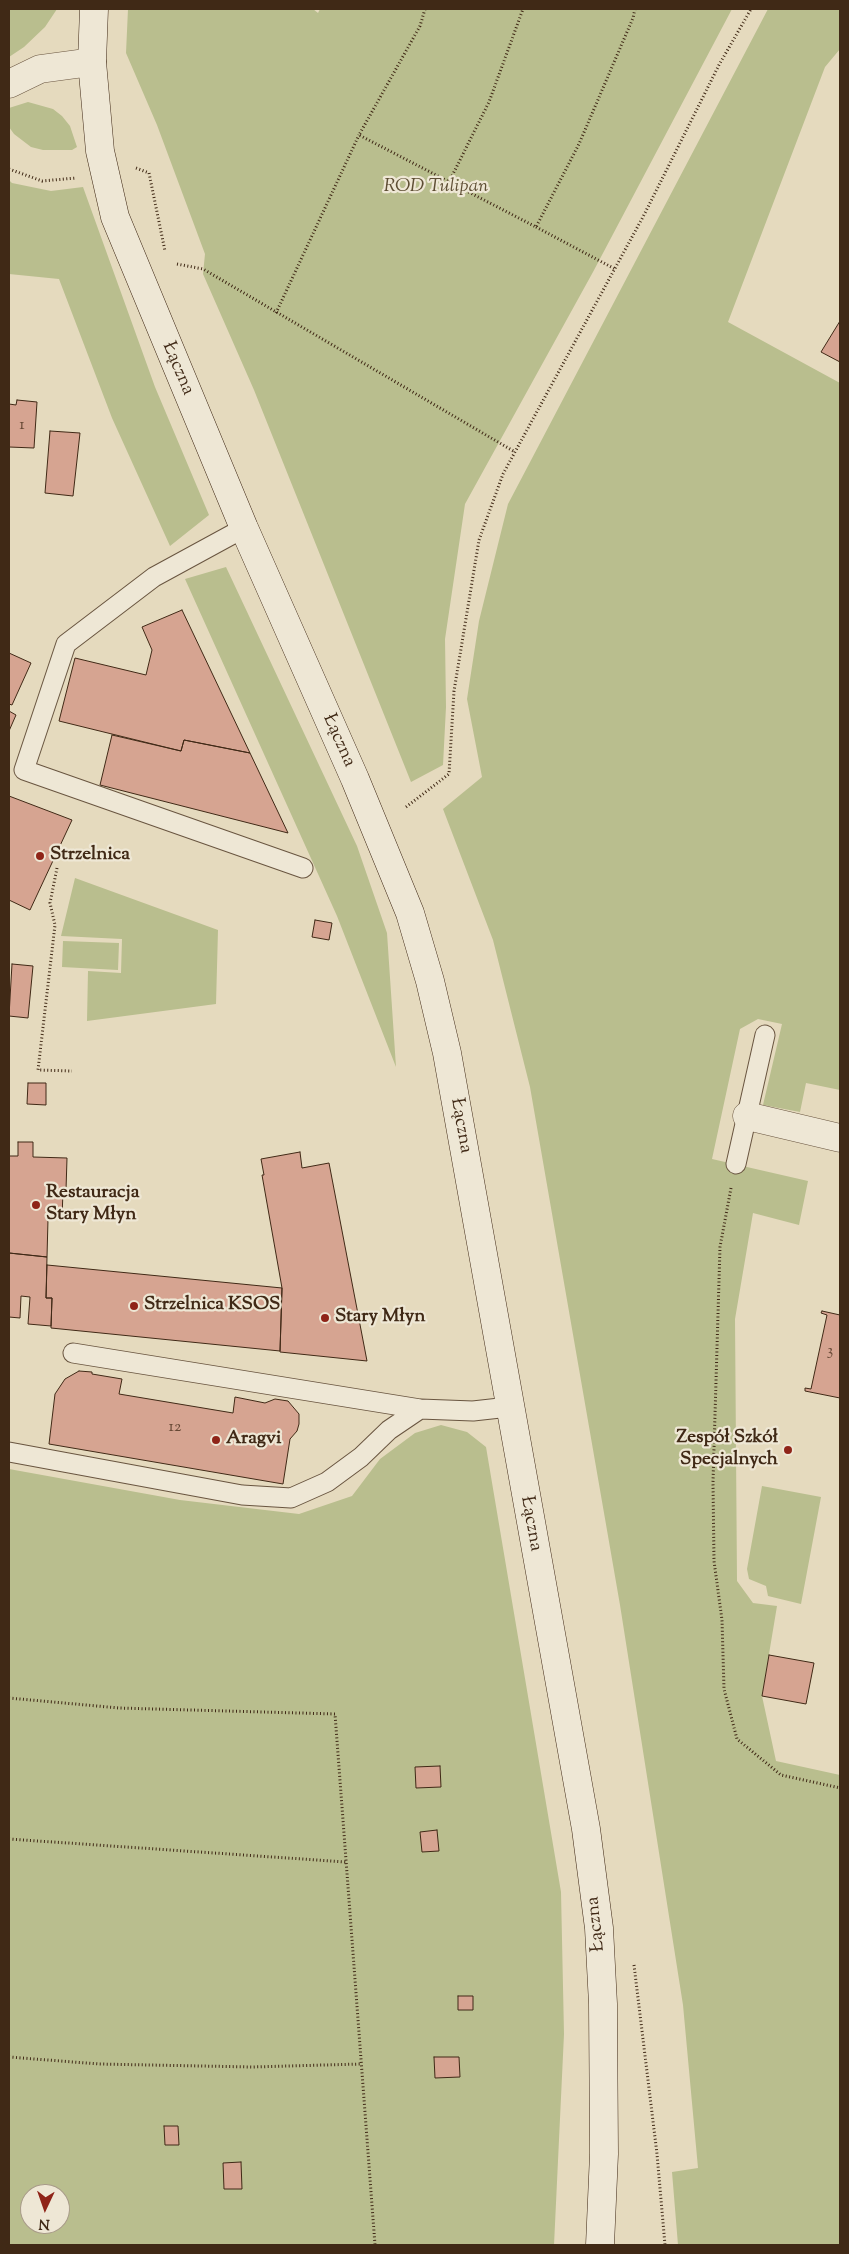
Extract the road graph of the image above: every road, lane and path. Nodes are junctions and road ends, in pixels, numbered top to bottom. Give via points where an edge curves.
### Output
1 (94, 9) edge
2 (425, 9) edge
3 (523, 9) edge
4 (635, 9) edge
5 (751, 9) edge
6 (92, 62) junction
7 (9, 84) edge
8 (360, 135) junction
9 (449, 182) junction
10 (536, 227) junction
11 (177, 264) dead end
12 (615, 269) junction
13 (276, 313) junction
14 (515, 452) junction
15 (244, 528) junction
16 (406, 807) dead end
17 (57, 868) dead end
18 (303, 868) dead end
19 (765, 1035) dead end
20 (72, 1071) dead end
21 (747, 1116) junction
22 (840, 1138) edge
23 (736, 1164) joint
24 (73, 1353) dead end
25 (509, 1407) junction
26 (420, 1409) junction
27 (9, 1452) edge
28 (9, 1698) edge
29 (840, 1788) edge
30 (9, 1840) edge
31 (346, 1862) junction
32 (9, 2057) edge
33 (361, 2064) junction
34 (657, 2154) dead end
35 (375, 2245) edge
36 (600, 2245) edge
37 (665, 2245) edge

1 - 6 main road, Łączna
2 - 8 path via 420,26
3 - 9 path via 489,102
4 - 10 path via 579,144
5 - 12 path
6 - 7 main road via 40,69
6 - 15 main road, Łączna via 100,151 115,217
8 - 9 path
8 - 13 path
9 - 10 path
10 - 12 path
11 - 13 path via 203,270
12 - 14 path
13 - 14 path
14 - 16 path via 503,474 479,540 454,691 449,774
15 - 18 lane via 154,577 66,644 24,770
15 - 25 main road, Łączna via 355,779 412,921 447,1053
17 - 20 path via 50,903 55,925 38,1070
19 - 21 lane
21 - 22 main road
21 - 23 lane
23 - 29 path via 720,1247 713,1482 714,1561 722,1620 724,1689 737,1739 781,1775
24 - 26 lane
25 - 26 lane via 473,1411
25 - 36 main road, Łączna via 586,1829 599,1928 604,2154
26 - 27 lane via 389,1430 361,1457 327,1482 291,1498 242,1495
28 - 31 path via 119,1708 335,1714
30 - 31 path
31 - 33 path
32 - 33 path via 99,2064 252,2067
33 - 35 path
34 - 37 path

